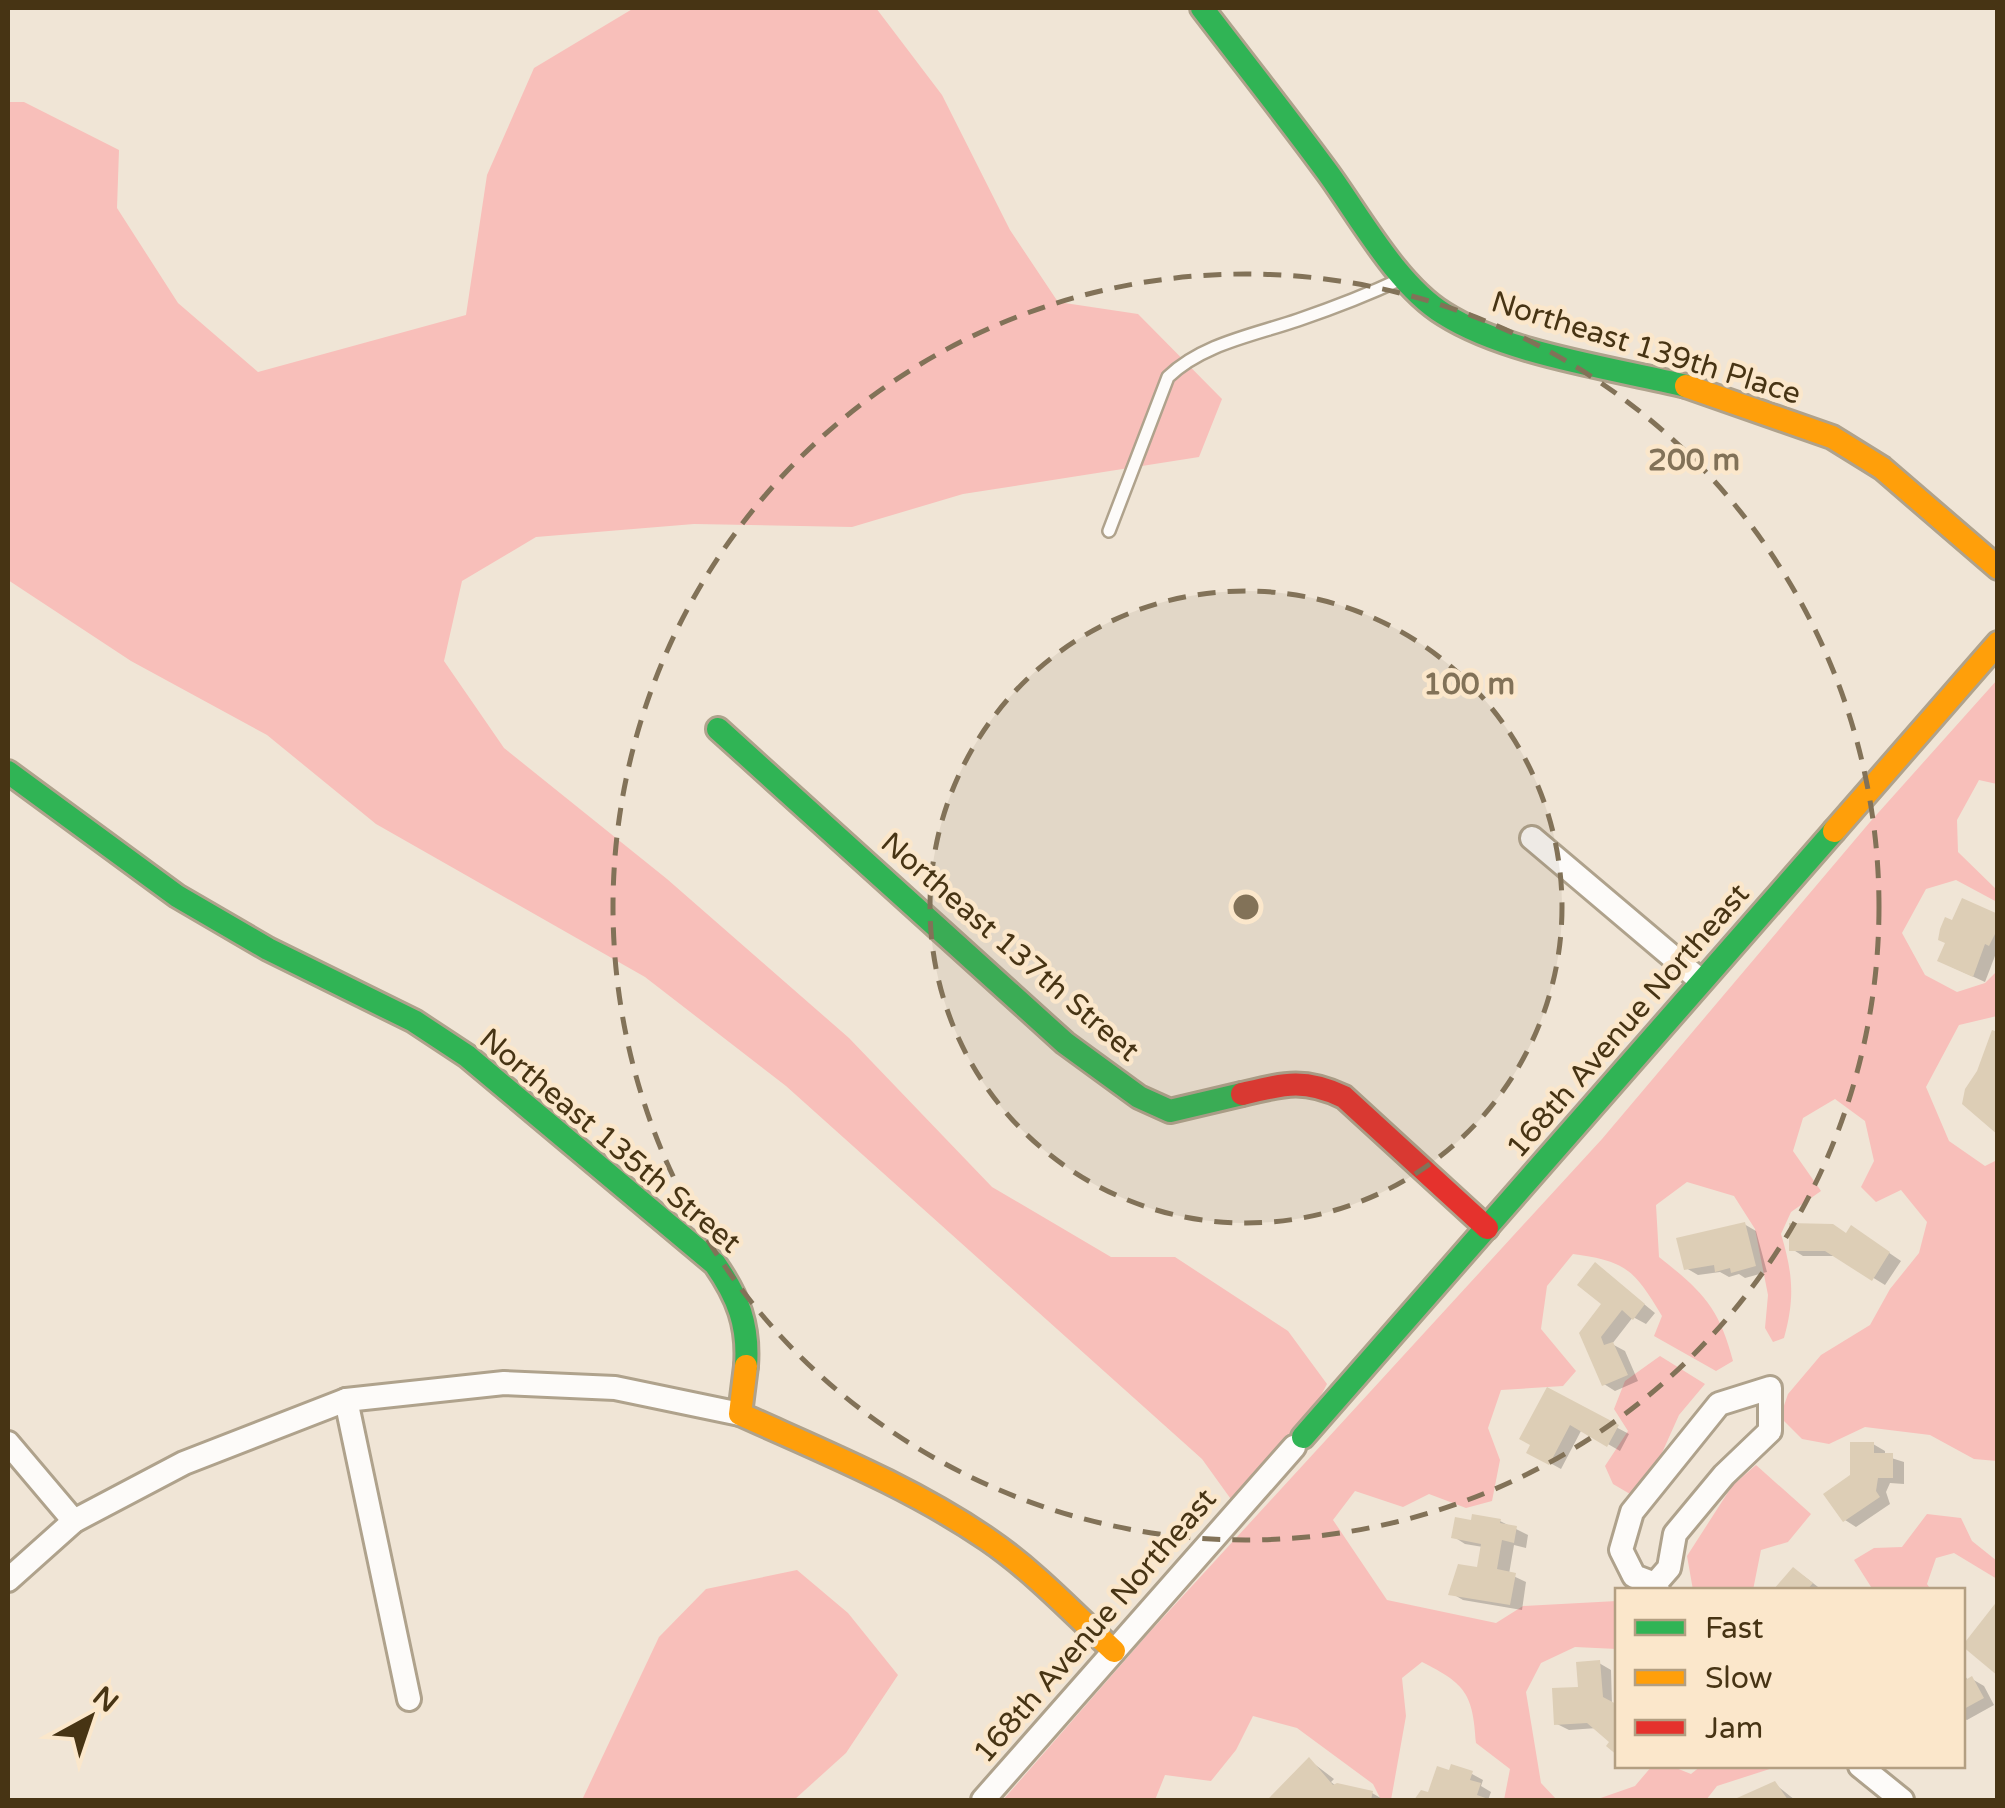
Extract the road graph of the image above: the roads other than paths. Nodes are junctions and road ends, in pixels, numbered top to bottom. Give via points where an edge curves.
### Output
1 (1202, 8) edge
2 (1404, 277) junction
3 (1109, 531) dead end
4 (1998, 568) edge
5 (1998, 643) edge
6 (718, 728) dead end
7 (8, 772) edge
8 (1532, 838) dead end
9 (1701, 981) junction
10 (1487, 1228) junction
11 (346, 1400) junction
12 (740, 1414) junction
13 (8, 1443) edge
14 (74, 1521) junction
15 (8, 1580) edge
16 (1656, 1588) edge
17 (1114, 1651) junction
18 (409, 1699) dead end
19 (1862, 1768) edge
20 (983, 1800) edge
21 (1902, 1800) edge

1 - 2 street, Northeast 139th Place
2 - 3 lane via 1182,364 1168,377
2 - 4 street, Northeast 139th Place via 1441,312 1482,333 1685,386 1832,437 1882,468
5 - 9 street, 168th Avenue Northeast
6 - 10 street, Northeast 137th Street via 1066,1043 1139,1097 1170,1111 1288,1083 1318,1085 1366,1114
7 - 12 street, Northeast 135th Street via 177,896 468,1056 715,1264 745,1311 749,1339
8 - 9 street
9 - 10 street, 168th Avenue Northeast
10 - 17 street, 168th Avenue Northeast
11 - 12 street via 504,1383 615,1388
11 - 14 street via 184,1463
11 - 18 street
12 - 17 street via 892,1482 988,1540
13 - 14 street
14 - 15 street
16 - 16 street via 1669,1568 1676,1534 1770,1431 1770,1388 1720,1404 1632,1512 1621,1550 1634,1576
17 - 20 street, 168th Avenue Northeast
19 - 21 street

